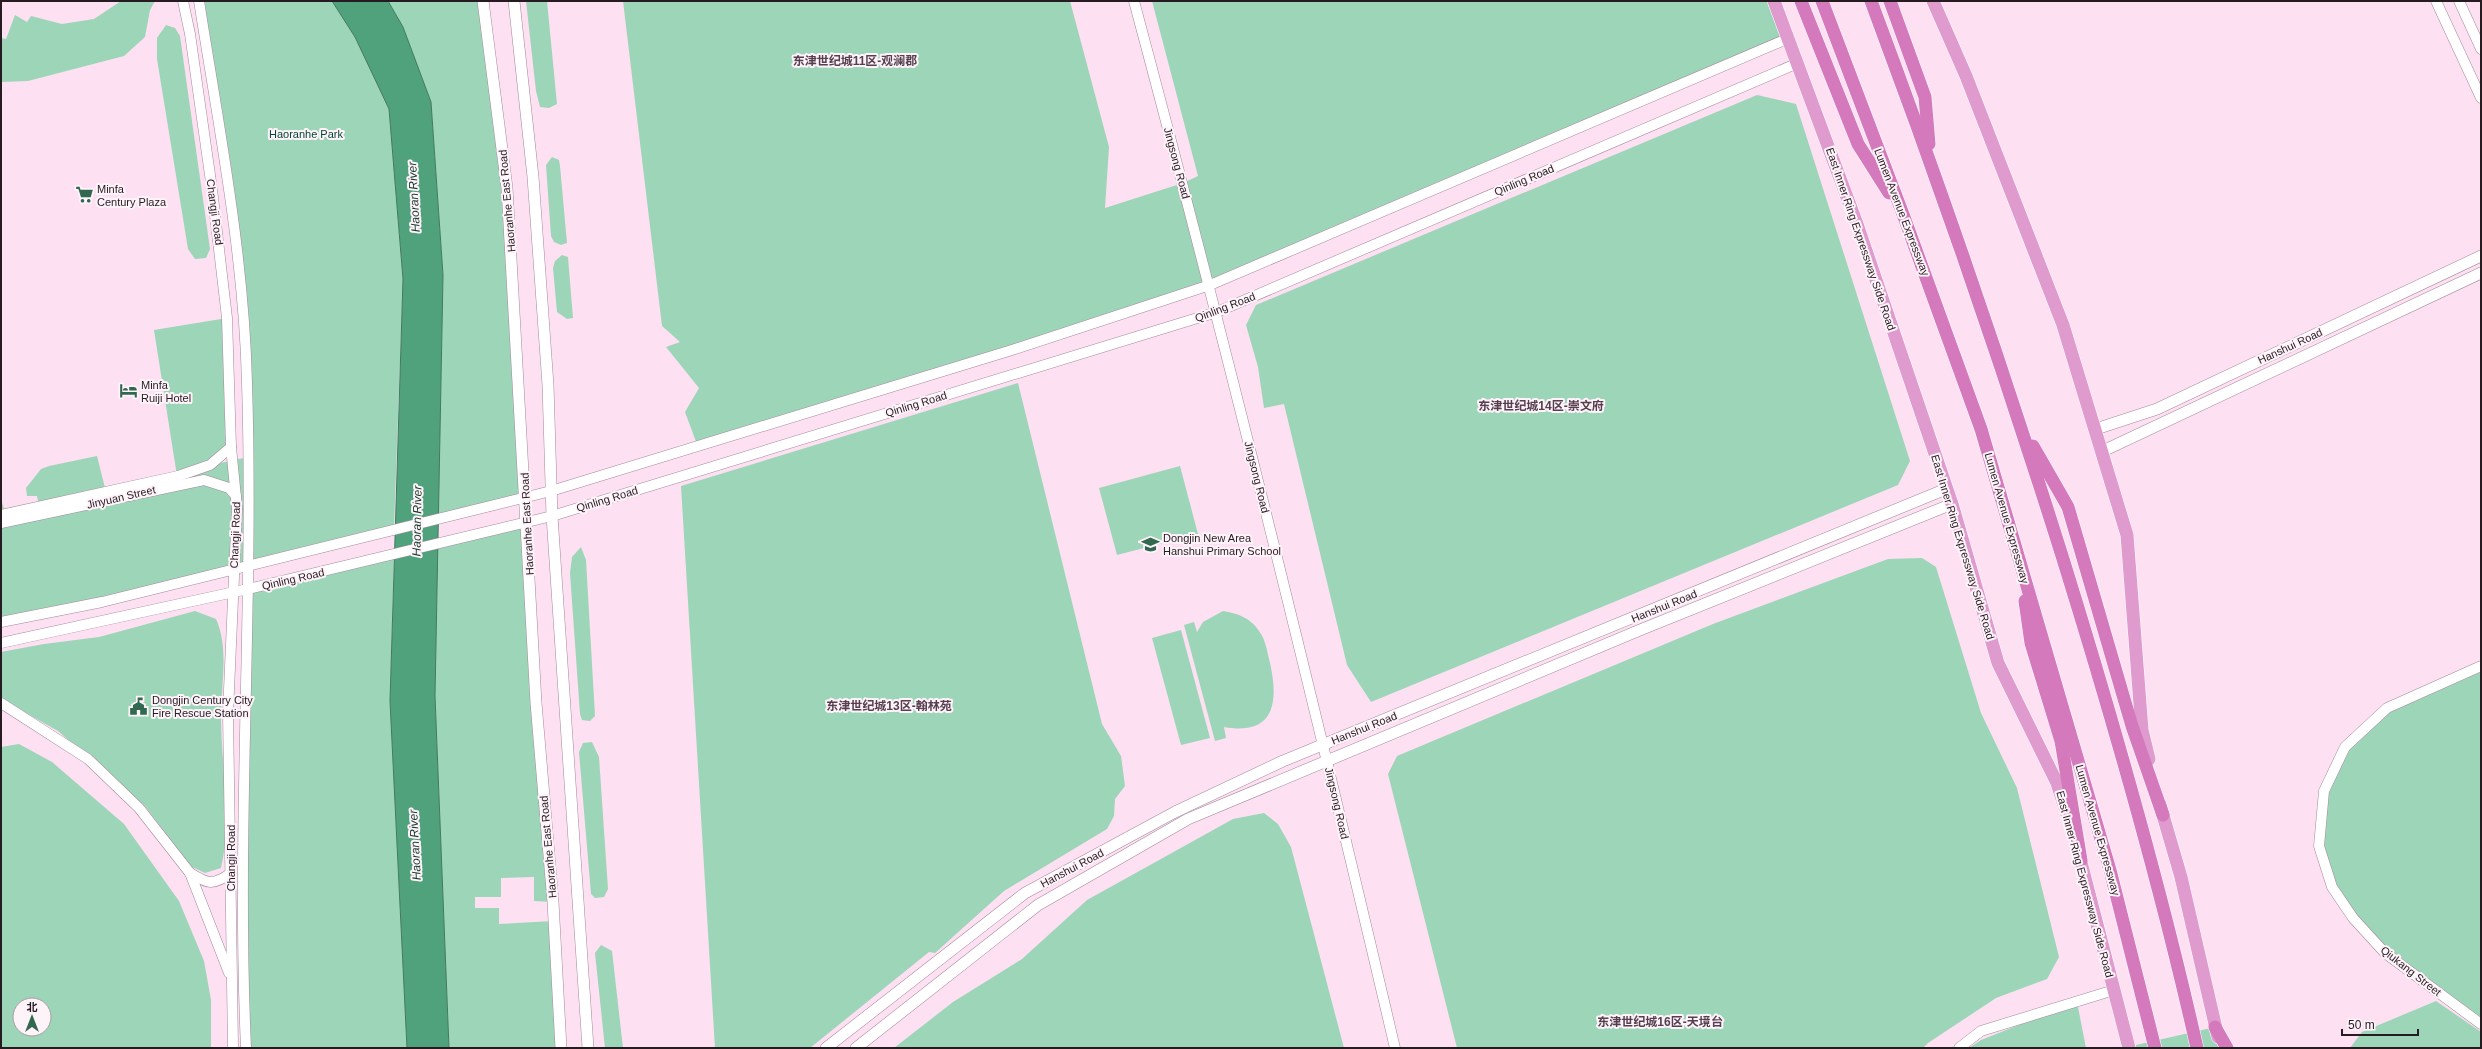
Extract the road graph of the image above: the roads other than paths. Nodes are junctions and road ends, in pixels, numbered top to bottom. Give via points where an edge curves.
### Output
1 (183, 1) edge
2 (199, 1) edge
3 (483, 1) edge
4 (514, 1) edge
5 (1134, 1) edge
6 (1774, 1) edge
7 (1801, 1) edge
8 (1822, 1) edge
9 (1871, 1) edge
10 (1890, 1) edge
11 (1933, 1) edge
12 (2436, 1) edge
13 (2459, 1) edge
14 (1789, 38) junction
15 (2481, 49) edge
16 (1798, 63) junction
17 (2481, 98) edge
18 (1931, 160) junction
19 (1904, 217) junction
20 (2481, 256) edge
21 (2481, 273) edge
22 (1210, 284) junction
23 (1217, 312) junction
24 (2021, 424) junction
25 (2096, 429) junction
26 (230, 447) junction
27 (2102, 451) junction
28 (1946, 489) junction
29 (551, 491) junction
30 (236, 496) junction
31 (526, 497) junction
32 (1952, 504) junction
33 (1, 515) edge
34 (552, 516) junction
35 (1, 523) edge
36 (527, 523) junction
37 (2020, 560) junction
38 (248, 565) junction
39 (234, 569) junction
40 (248, 589) junction
41 (232, 593) junction
42 (1, 622) edge
43 (1, 643) edge
44 (2481, 666) edge
45 (1, 703) edge
46 (1323, 744) junction
47 (1327, 759) junction
48 (2163, 815) junction
49 (2081, 860) junction
50 (190, 873) junction
51 (231, 873) junction
52 (232, 980) junction
53 (2114, 990) junction
54 (2481, 1024) edge
55 (2215, 1027) junction
56 (233, 1048) edge
57 (246, 1048) edge
58 (561, 1048) edge
59 (588, 1048) edge
60 (826, 1048) edge
61 (856, 1048) edge
62 (1394, 1048) edge
63 (1959, 1048) edge
64 (2129, 1048) edge
65 (2155, 1048) edge
66 (2197, 1048) edge
67 (2221, 1048) edge
68 (2227, 1048) edge

1 - 26 street, Changji Road via 190,34 227,318 231,382
2 - 38 street, Changji Road via 237,244 247,380
3 - 31 main road, Haoranhe East Road via 507,188
4 - 29 main road via 534,184 548,385
5 - 22 street, Jingsong Road
6 - 14 main road, East Inner Ring Expressway Side Road
7 - 19 highway via 1858,144
8 - 19 highway, Lumen Avenue Expressway
9 - 18 highway
10 - 18 highway via 1925,97
11 - 25 main road via 1966,76 2063,325
12 - 17 street
13 - 15 street
14 - 16 main road, East Inner Ring Expressway Side Road
14 - 22 street
16 - 23 street, Qinling Road
16 - 28 main road, East Inner Ring Expressway Side Road via 1857,224
18 - 24 highway
19 - 37 highway, Lumen Avenue Expressway via 1981,429
20 - 25 main road, Hanshui Road via 2157,408
21 - 27 main road, Hanshui Road
22 - 23 street, Jingsong Road
22 - 29 street via 1012,350
23 - 34 street, Qinling Road
23 - 46 street, Jingsong Road
24 - 48 highway via 2068,507 2132,726
24 - 66 highway via 2092,653 2165,908
25 - 27 main road
26 - 30 street, Changji Road
26 - 33 street, Jinyuan Street via 210,465 178,476
27 - 48 main road via 2127,535 2142,730
28 - 32 main road, East Inner Ring Expressway Side Road
28 - 46 main road, Hanshui Road
29 - 31 street
29 - 34 main road
30 - 35 street, Jinyuan Street via 229,488 204,480
30 - 39 street, Changji Road via 237,536
31 - 36 main road, Haoranhe East Road
31 - 38 street
32 - 47 main road, Hanshui Road
32 - 49 main road, East Inner Ring Expressway Side Road via 1998,663 2057,783
34 - 36 street, Qinling Road
34 - 59 main road
36 - 40 street, Qinling Road
36 - 58 main road, Haoranhe East Road via 536,702 553,902
37 - 49 highway via 2030,643 2061,741
37 - 65 highway, Lumen Avenue Expressway via 2110,870
38 - 39 street
38 - 40 street, Changji Road
39 - 41 street, Changji Road
39 - 42 street via 102,602
40 - 41 street, Qinling Road
40 - 57 street, Changji Road via 242,950
41 - 43 street, Qinling Road
41 - 51 street, Changji Road via 228,713
44 - 54 street, Qiukang Street via 2387,708 2345,747 2324,791 2319,846 2332,887 2353,918 2385,953
45 - 50 street via 88,759 139,808
46 - 47 street, Jingsong Road
46 - 60 main road, Hanshui Road via 1175,812 1026,893
47 - 61 main road, Hanshui Road via 1188,819 1038,905
47 - 62 street, Jingsong Road
48 - 55 main road via 2181,877
49 - 53 main road, East Inner Ring Expressway Side Road
50 - 51 street via 205,882 218,882
50 - 52 street
51 - 52 street, Changji Road
52 - 56 street, Changji Road
53 - 63 street via 1981,1031
53 - 64 main road, East Inner Ring Expressway Side Road
55 - 67 main road
55 - 68 highway

